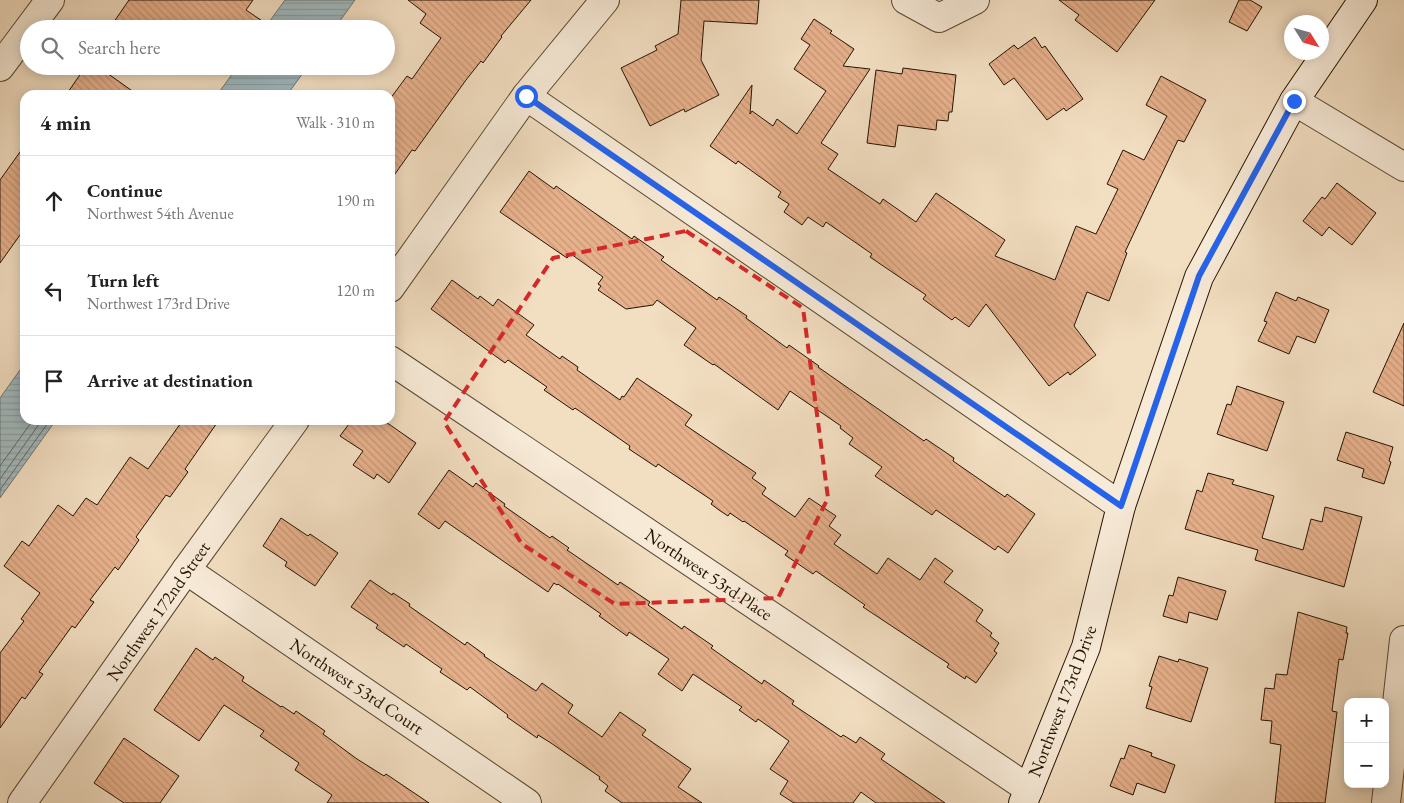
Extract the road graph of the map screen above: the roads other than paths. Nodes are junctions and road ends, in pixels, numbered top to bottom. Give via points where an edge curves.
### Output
1 (50, 0) edge
2 (605, 0) edge
3 (906, 0) edge
4 (974, 0) edge
5 (1363, 0) edge
6 (35, 20) edge
7 (20, 40) edge
8 (0, 67) edge
9 (526, 96) junction
10 (1294, 101) junction
11 (1404, 167) edge
12 (395, 281) edge
13 (395, 363) edge
14 (291, 425) edge
15 (1121, 506) junction
16 (186, 570) junction
17 (1404, 640) edge
18 (1026, 796) edge
19 (22, 803) edge
20 (527, 803) edge
21 (1386, 803) edge

1 - 6 street
2 - 9 street
3 - 4 street via 939,18
5 - 10 street, Northwest 173rd Drive
7 - 8 street
9 - 12 street
9 - 15 street
10 - 11 street
10 - 15 street, Northwest 173rd Drive via 1199,276
13 - 18 street, Northwest 53rd Place
14 - 16 street, Northwest 172nd Street
15 - 18 street, Northwest 173rd Drive via 1086,647
16 - 19 street, Northwest 172nd Street
16 - 20 street, Northwest 53rd Court
17 - 21 street

